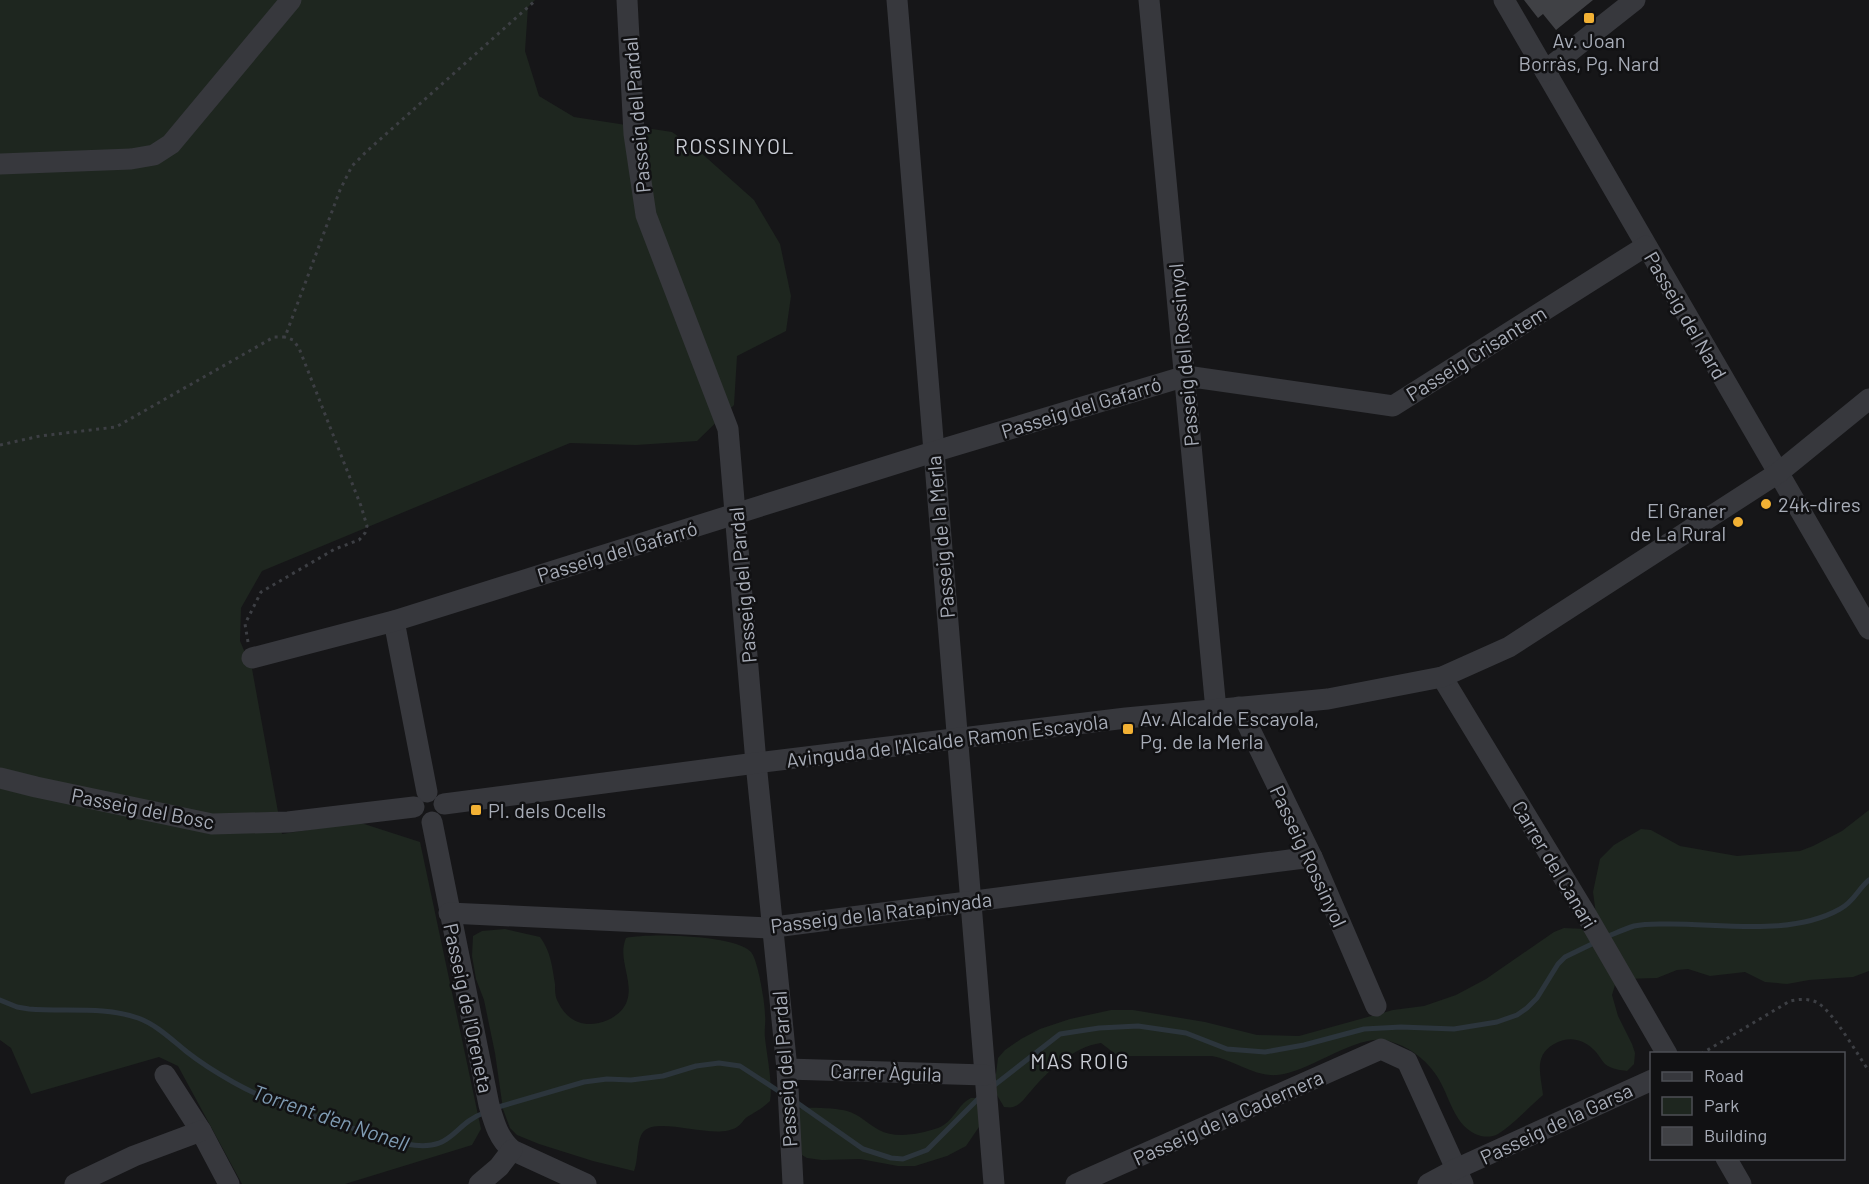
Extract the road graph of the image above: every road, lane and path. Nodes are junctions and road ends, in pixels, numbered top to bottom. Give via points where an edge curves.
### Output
1 (291, 0) edge
2 (536, 0) edge
3 (627, 0) edge
4 (897, 0) edge
5 (1149, 0) edge
6 (1504, 0) edge
7 (1635, 0) edge
8 (1545, 71) junction
9 (0, 164) edge
10 (1646, 246) junction
11 (285, 337) junction
12 (1186, 376) junction
13 (1869, 399) edge
14 (0, 446) edge
15 (933, 453) junction
16 (1779, 473) junction
17 (736, 514) junction
18 (394, 621) junction
19 (1869, 629) edge
20 (252, 657) joint
21 (1442, 677) junction
22 (1239, 707) junction
23 (1216, 710) junction
24 (957, 739) junction
25 (756, 763) junction
26 (0, 778) edge
27 (420, 799) junction
28 (444, 804) junction
29 (432, 822) junction
30 (1312, 857) junction
31 (971, 901) junction
32 (449, 913) junction
33 (772, 927) junction
34 (1376, 1006) dead end
35 (1666, 1052) edge
36 (1703, 1052) edge
37 (787, 1069) junction
38 (1869, 1071) edge
39 (165, 1075) dead end
40 (985, 1075) junction
41 (1650, 1081) edge
42 (201, 1131) junction
43 (512, 1150) junction
44 (1727, 1160) edge
45 (501, 1176) edge
46 (1459, 1176) edge
47 (75, 1184) edge
48 (229, 1184) edge
49 (479, 1184) edge
50 (586, 1184) edge
51 (793, 1184) edge
52 (994, 1184) edge
53 (1076, 1184) edge
54 (1428, 1184) edge
55 (1741, 1184) edge

1 - 9 street via 171,144 154,155
2 - 11 path via 352,166
3 - 17 street, Passeig del Pardal via 634,134 646,215 728,429
4 - 15 street, Passeig de la Merla
5 - 12 street, Passeig del Rossinyol
6 - 8 street, Passeig del Nard
7 - 8 street
8 - 10 street, Passeig del Nard
10 - 12 street, Passeig Crisantem via 1393,406
10 - 16 street, Passeig del Nard
11 - 14 path via 274,337 116,427 40,436
11 - 20 path via 299,348 367,526 359,540 335,549 261,592 245,624
12 - 15 street, Passeig del Gafarró
12 - 23 street, Passeig del Rossinyol
13 - 16 street, Avinguda de l'Alcalde Ramon Escayola
15 - 17 street, Passeig del Gafarró
15 - 24 street, Passeig de la Merla
16 - 19 street, Passeig del Nard
16 - 21 street, Avinguda de l'Alcalde Ramon Escayola via 1509,647
17 - 18 street, Passeig del Gafarró
17 - 25 street, Passeig del Pardal
18 - 20 street, Passeig del Gafarró
18 - 27 street
21 - 22 street, Avinguda de l'Alcalde Ramon Escayola via 1328,699
21 - 35 street, Carrer del Canari
22 - 23 street, Avinguda de l'Alcalde Ramon Escayola
22 - 30 street, Passeig Rossinyol
23 - 24 street, Avinguda de l'Alcalde Ramon Escayola
24 - 25 street, Avinguda de l'Alcalde Ramon Escayola
24 - 31 street, Passeig de la Merla
25 - 28 street, Avinguda de l'Alcalde Ramon Escayola
25 - 33 street, Passeig del Pardal
26 - 27 street, Passeig del Bosc via 212,824 288,822
27 - 28 street via 438,795
27 - 29 street via 420,819
28 - 29 street via 441,815
29 - 32 street, Passeig de l'Oreneta
30 - 31 street, Passeig de la Ratapinyada
30 - 34 street, Passeig Rossinyol
31 - 33 street, Passeig de la Ratapinyada
31 - 40 street, Passeig de la Merla
32 - 33 street, Passeig de la Ratapinyada
32 - 43 street, Passeig de l'Oreneta via 491,1112 503,1142
33 - 37 street, Passeig del Pardal
36 - 38 path via 1790,1001 1804,999 1817,1002 1830,1014
37 - 40 street, Carrer Àguila
37 - 51 street, Passeig del Pardal
39 - 42 street
40 - 52 street, Passeig de la Merla
41 - 46 street, Passeig de la Garsa
42 - 47 street
42 - 48 street
43 - 45 street
43 - 50 street
44 - 55 street
45 - 49 street
46 - 53 street, Passeig de la Cadernera via 1407,1061 1381,1049
46 - 54 street, Passeig de la Garsa

